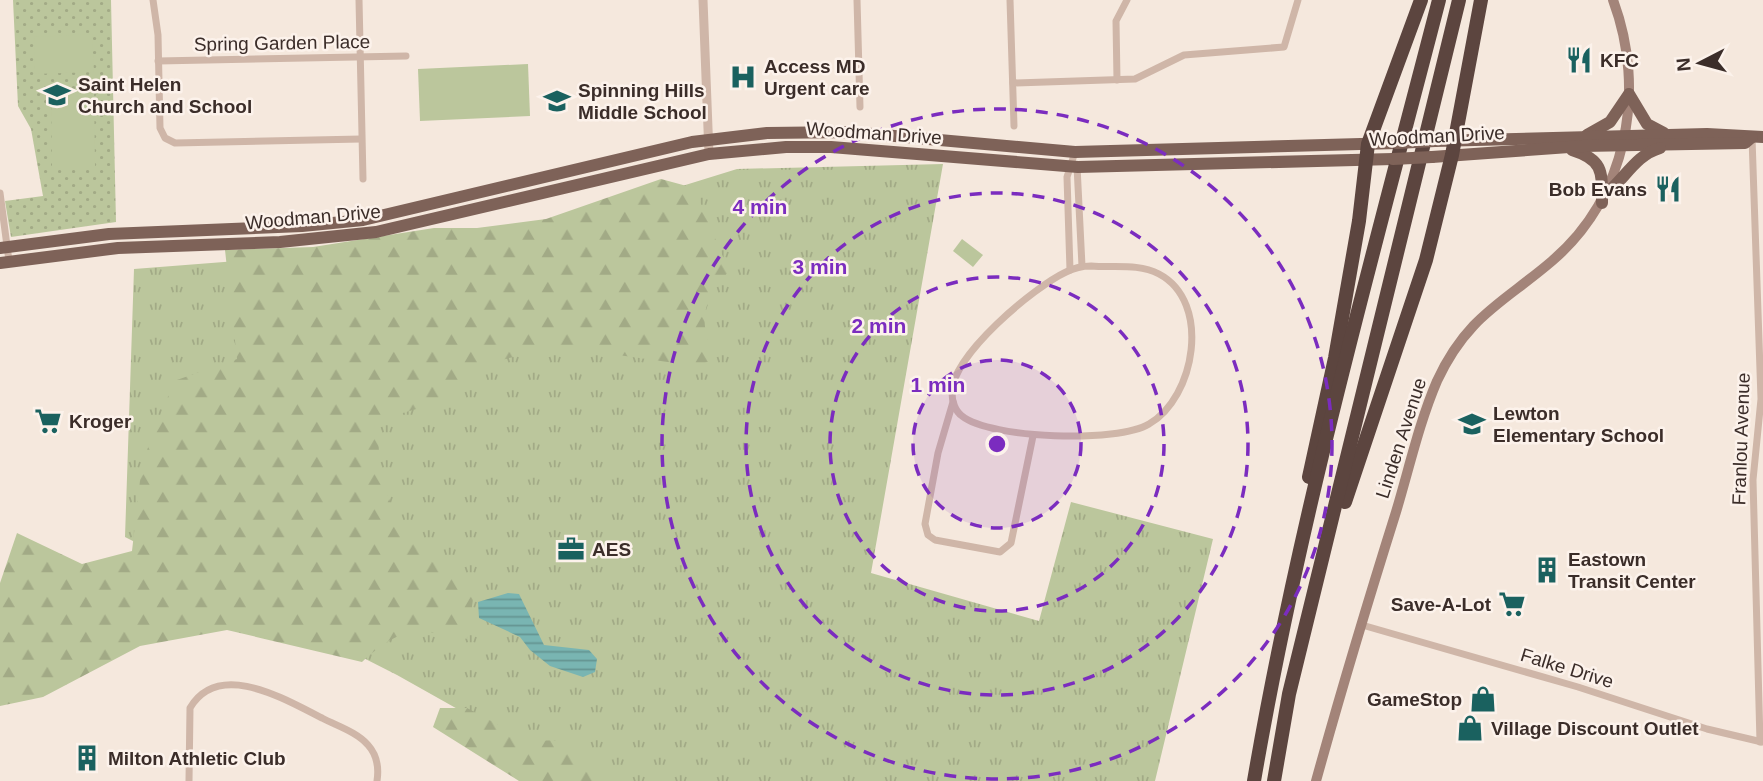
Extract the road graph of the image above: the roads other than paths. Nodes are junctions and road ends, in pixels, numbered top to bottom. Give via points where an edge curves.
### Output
1 (153, 0) edge
2 (359, 0) edge
3 (703, 0) edge
4 (856, 0) edge
5 (1010, 0) edge
6 (1127, 0) edge
7 (1298, 0) edge
8 (1421, 0) edge
9 (1439, 0) edge
10 (1460, 0) edge
11 (1481, 0) edge
12 (1613, 0) edge
13 (406, 56) dead end
14 (360, 57) junction
15 (158, 61) junction
16 (1116, 80) junction
17 (1013, 83) junction
18 (1629, 94) junction
19 (860, 107) dead end
20 (1014, 126) dead end
21 (1583, 137) junction
22 (1758, 137) edge
23 (362, 139) junction
24 (707, 140) junction
25 (1623, 140) junction
26 (1665, 141) junction
27 (1565, 147) junction
28 (1453, 148) junction
29 (1075, 152) junction
30 (1367, 152) junction
31 (1325, 153) junction
32 (709, 155) junction
33 (1074, 167) junction
34 (363, 179) dead end
35 (0, 193) edge
36 (1605, 197) junction
37 (4, 247) edge
38 (5, 262) edge
39 (1082, 266) junction
40 (1070, 270) junction
41 (953, 401) junction
42 (1033, 436) junction
43 (1760, 439) edge
44 (1321, 569) junction
45 (1362, 625) junction
46 (1282, 630) junction
47 (1761, 742) edge
48 (189, 781) edge
49 (377, 781) edge
50 (1254, 781) edge
51 (1274, 781) edge
52 (1316, 781) edge

1 - 15 street
2 - 14 street
3 - 24 street
4 - 19 street
5 - 17 street
6 - 16 street via 1116,21
7 - 16 street via 1284,47 1194,53 1143,78
8 - 30 highway
9 - 46 highway
10 - 44 highway
11 - 28 highway
12 - 18 main road, Linden Avenue via 1627,52
13 - 14 street, Spring Garden Place
14 - 15 street, Spring Garden Place
14 - 23 street
15 - 23 street via 160,128 165,138 175,143
16 - 17 street
17 - 20 street
18 - 21 main road via 1610,122
18 - 25 main road, Linden Avenue
18 - 26 main road via 1647,124
21 - 25 main road, Woodman Drive
21 - 28 main road, Woodman Drive
22 - 26 main road, Woodman Drive via 1745,143
22 - 43 street, Franlou Avenue
23 - 34 street
24 - 29 main road, Woodman Drive via 819,130
24 - 32 street
24 - 37 main road, Woodman Drive via 343,223 109,234
25 - 26 main road, Woodman Drive
25 - 27 main road, Woodman Drive
25 - 36 main road, Linden Avenue
26 - 36 main road via 1639,159
27 - 28 main road, Woodman Drive
27 - 36 main road via 1590,155 1598,164
28 - 30 main road, Woodman Drive, bridge via 1435,141 1397,143
28 - 30 main road, Woodman Drive, bridge via 1432,157 1393,159
28 - 44 highway via 1405,329
29 - 31 main road, Woodman Drive
29 - 33 street
30 - 31 main road, Woodman Drive
30 - 46 highway via 1335,358
31 - 33 main road, Woodman Drive
32 - 33 main road, Woodman Drive via 831,147
32 - 38 main road, Woodman Drive via 376,232 292,241 118,248
33 - 39 street
33 - 40 street via 1067,177
35 - 37 street
36 - 45 main road, Linden Avenue via 1566,248 1476,322 1443,369 1418,436
37 - 38 street
39 - 40 street
39 - 42 street via 1147,269 1176,287 1191,321 1185,373 1162,414 1140,429
40 - 41 street via 987,334 954,380
41 - 42 street via 959,414 970,421
41 - 42 street via 925,524 935,540 1000,552 1011,543
43 - 47 street, Franlou Avenue via 1753,480
44 - 51 highway via 1289,694
45 - 47 street, Falke Drive
45 - 52 main road, Linden Avenue
46 - 50 highway
48 - 49 street via 190,708 205,691 234,685 266,691 360,738 375,757

